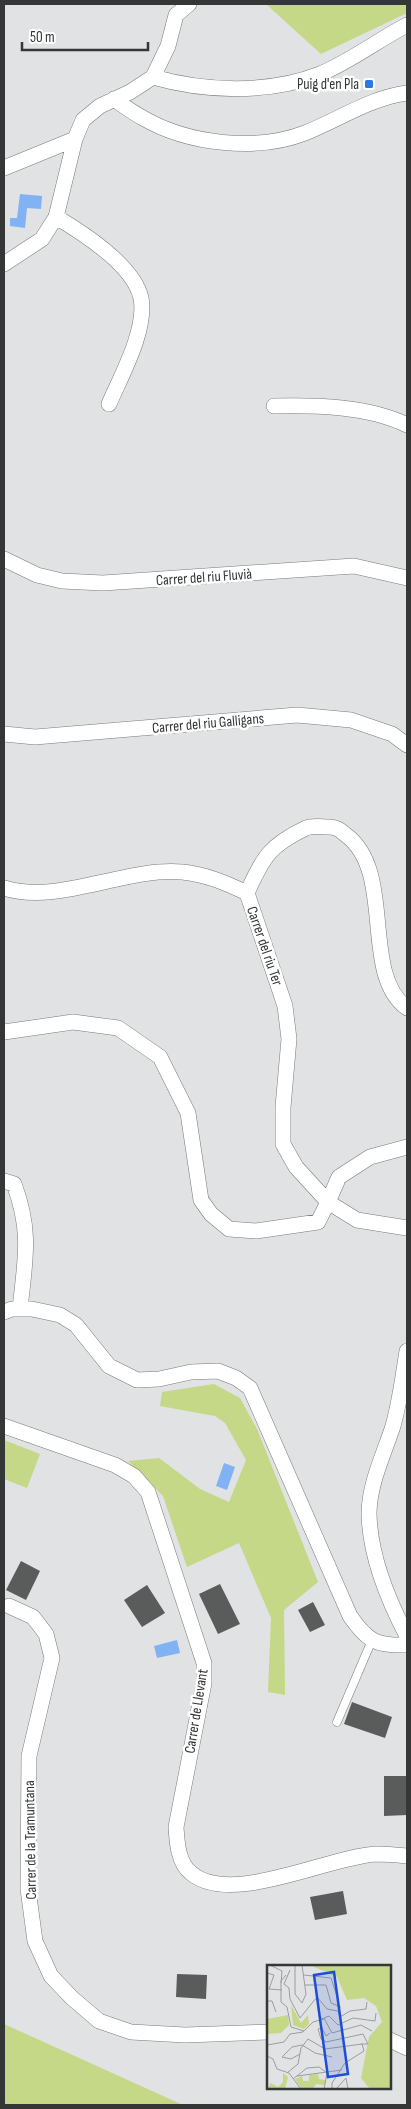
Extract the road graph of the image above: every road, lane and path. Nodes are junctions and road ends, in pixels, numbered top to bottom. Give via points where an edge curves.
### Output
1 (189, 4) edge
2 (407, 25) edge
3 (153, 77) junction
4 (407, 92) edge
5 (114, 99) junction
6 (75, 139) junction
7 (4, 168) edge
8 (56, 218) junction
9 (4, 264) edge
10 (109, 404) dead end
11 (274, 406) dead end
12 (407, 425) edge
13 (4, 559) edge
14 (407, 578) edge
15 (4, 734) edge
16 (407, 745) edge
17 (4, 888) edge
18 (247, 893) junction
19 (407, 1008) edge
20 (4, 1032) edge
21 (407, 1147) edge
22 (4, 1181) edge
23 (328, 1202) junction
24 (407, 1228) edge
25 (20, 1309) junction
26 (4, 1312) edge
27 (407, 1351) edge
28 (4, 1426) edge
29 (9, 1606) dead end
30 (407, 1636) edge
31 (372, 1640) junction
32 (407, 1644) edge
33 (337, 1722) dead end
34 (407, 1856) edge
35 (267, 2032) edge
36 (391, 2040) edge
37 (407, 2048) edge

1 - 3 street via 176,15 168,46
2 - 3 street via 319,74 287,83 203,88
3 - 5 street
4 - 5 street via 366,104 288,139 253,143 211,142 194,138 144,119
5 - 6 street via 83,120
6 - 7 street
6 - 8 street
8 - 9 street via 42,239
8 - 10 street via 84,234 129,274 141,298 132,352
11 - 12 street via 322,405 394,418
13 - 14 street, Carrer del riu Fluvià via 37,575 62,581 95,583 354,566
15 - 16 street, Carrer del riu Galligans via 35,738 297,715 350,720 392,734
17 - 18 street, Carrer del riu Ter via 15,892 67,890 141,874 181,872 218,879
18 - 19 street via 262,860 286,837 310,826 336,828 343,832 356,842 369,866 386,976 397,1001
18 - 23 street, Carrer del riu Ter via 285,1006 289,1039 283,1144 296,1167
20 - 23 street via 73,1022 118,1028 160,1057 188,1113 201,1200 211,1214 229,1229 256,1230 318,1222
21 - 23 street via 370,1157 339,1177
22 - 25 street via 14,1184 24,1210 27,1244
23 - 24 street, Carrer del riu Ter via 357,1220
25 - 26 street
25 - 31 street via 60,1315 76,1325 109,1366 137,1380 218,1371 250,1388 350,1616 363,1635
27 - 30 street via 399,1402 374,1481 369,1512 372,1545 396,1615
28 - 34 street, Carrer de Llevant via 115,1465 134,1476 148,1492 204,1663 204,1683 176,1827 178,1849 190,1873 216,1884 245,1885 376,1854
29 - 35 street, Carrer de la Tramuntana via 33,1617 46,1634 52,1658 29,1756 28,1870 35,1941 51,1976 99,2021 131,2032 185,2035
31 - 32 street via 384,1646
31 - 33 lane
36 - 37 street

